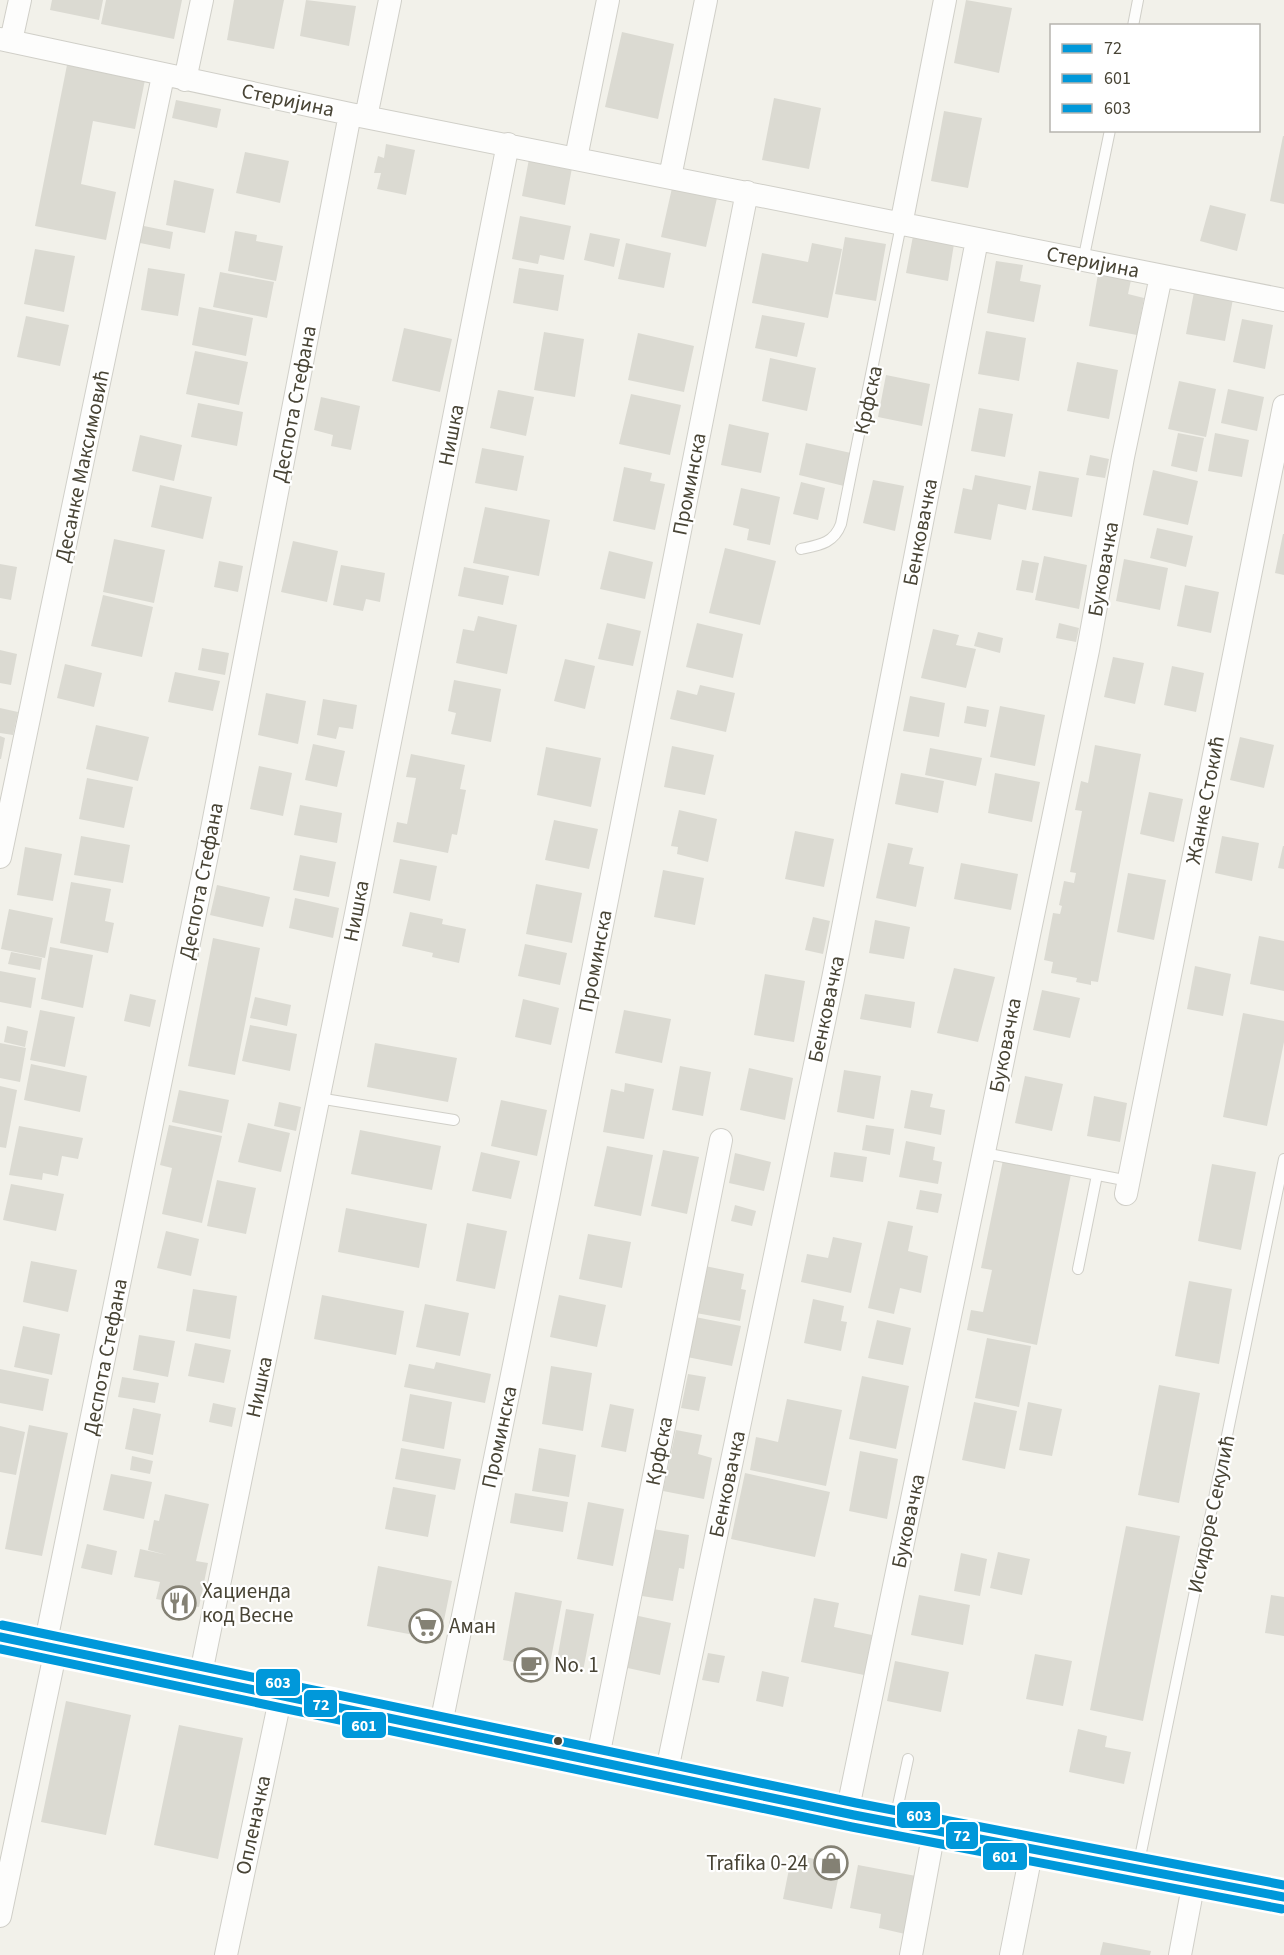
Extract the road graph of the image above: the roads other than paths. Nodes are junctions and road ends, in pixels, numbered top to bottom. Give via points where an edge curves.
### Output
1 (20, 0) edge
2 (202, 0) edge
3 (390, 0) edge
4 (608, 0) edge
5 (706, 0) edge
6 (945, 0) edge
7 (1138, 0) edge
8 (1132, 24) edge
9 (6, 40) edge
10 (163, 76) junction
11 (185, 80) junction
12 (358, 115) junction
13 (1110, 132) edge
14 (508, 144) junction
15 (576, 158) junction
16 (670, 177) junction
17 (747, 192) junction
18 (901, 225) junction
19 (977, 240) junction
20 (1083, 261) junction
21 (1161, 276) junction
22 (1284, 300) edge
23 (1284, 406) edge
24 (801, 549) dead end
25 (0, 857) edge
26 (318, 1098) junction
27 (454, 1120) dead end
28 (721, 1140) dead end
29 (984, 1153) junction
30 (1284, 1159) edge
31 (1097, 1175) junction
32 (1128, 1187) joint
33 (1078, 1269) dead end
34 (0, 1637) edge
35 (51, 1648) junction
36 (200, 1678) junction
37 (280, 1695) junction
38 (440, 1729) junction
39 (908, 1759) dead end
40 (597, 1762) junction
41 (666, 1776) junction
42 (847, 1813) junction
43 (895, 1823) junction
44 (934, 1831) junction
45 (1032, 1849) junction
46 (1138, 1869) junction
47 (1194, 1881) junction
48 (1284, 1897) edge
49 (0, 1916) edge
50 (226, 1955) edge
51 (911, 1955) edge
52 (1011, 1955) edge
53 (1180, 1955) edge

1 - 9 street
2 - 11 street
3 - 12 street, Деспота Стефана
4 - 15 street
5 - 16 street
6 - 18 street
7 - 8 lane
9 - 10 street, Стеријина
10 - 11 street, Стеријина
10 - 25 street, Десанке Максимовић
11 - 12 street, Стеријина
12 - 14 street, Стеријина
12 - 35 street, Деспота Стефана
13 - 20 lane
14 - 15 street, Стеријина
14 - 26 street, Нишка
15 - 16 street, Стеријина
16 - 17 street, Стеријина
17 - 18 street, Стеријина
17 - 38 street, Проминска
18 - 19 street, Стеријина
18 - 24 lane, Крфска via 841,524 830,542
19 - 20 street, Стеријина
19 - 41 street, Бенковачка via 833,979
20 - 21 street, Стеријина
21 - 22 street, Стеријина
21 - 29 street, Буковачка
23 - 32 street, Жанке Стокић
26 - 27 lane
26 - 36 street, Нишка
28 - 40 street, Крфска
29 - 31 lane
29 - 42 street, Буковачка
30 - 46 lane, Исидоре Секулић
31 - 32 lane
31 - 33 lane
34 - 35 main road
35 - 36 main road
35 - 49 street, Деспота Стефана
36 - 37 main road
37 - 38 main road
37 - 50 street, Опленачка
38 - 40 main road
39 - 43 lane
40 - 41 main road
41 - 42 main road
42 - 43 main road
43 - 44 main road
44 - 45 main road
44 - 51 street
45 - 46 main road
45 - 52 street
46 - 47 main road
47 - 48 main road
47 - 53 street

